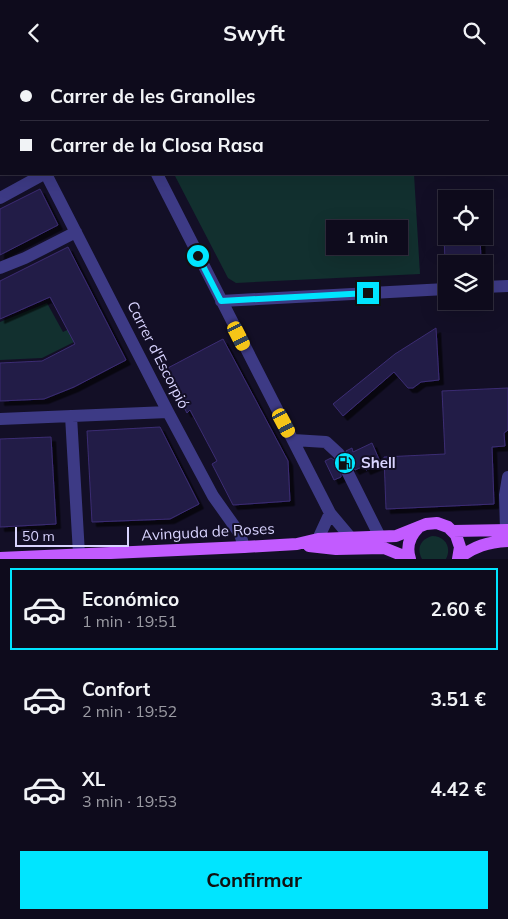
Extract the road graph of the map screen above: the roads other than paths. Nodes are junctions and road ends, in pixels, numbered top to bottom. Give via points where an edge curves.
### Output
1 (43, 175) edge
2 (46, 175) edge
3 (158, 175) edge
4 (0, 198) edge
5 (76, 232) junction
6 (0, 268) edge
7 (508, 286) edge
8 (493, 287) edge
9 (438, 289) edge
10 (221, 301) junction
11 (168, 412) junction
12 (71, 416) junction
13 (0, 419) edge
14 (293, 440) junction
15 (339, 454) tunnel mouth
16 (348, 473) tunnel mouth
17 (508, 477) edge
18 (330, 513) junction
19 (420, 527) junction
20 (453, 531) junction
21 (507, 533) edge
22 (380, 537) junction
23 (351, 538) junction
24 (318, 539) junction
25 (297, 544) junction
26 (244, 547) junction
27 (79, 554) junction
28 (410, 558) edge
29 (0, 559) edge
30 (458, 559) edge

1 - 4 street
2 - 5 street, Carrer d'Escorpió
3 - 10 street
5 - 6 street
5 - 11 street, Carrer d'Escorpió
7 - 8 street
9 - 10 street
10 - 14 street
11 - 12 street
11 - 26 street, Carrer d'Escorpió via 213,496 240,534
12 - 13 street
12 - 27 street
14 - 15 street via 326,442
14 - 18 street
16 - 22 street
17 - 21 street
18 - 23 street
18 - 24 street
19 - 20 main road via 437,523
19 - 22 main road via 405,534
19 - 28 main road via 409,540
20 - 21 main road
20 - 30 main road via 459,541
21 - 30 main road via 471,549
22 - 23 main road
23 - 24 main road
24 - 25 main road
25 - 26 main road, Avinguda de Roses
25 - 28 main road via 336,549 384,549
26 - 27 main road, Avinguda de Roses
27 - 29 main road, Avinguda de Roses

